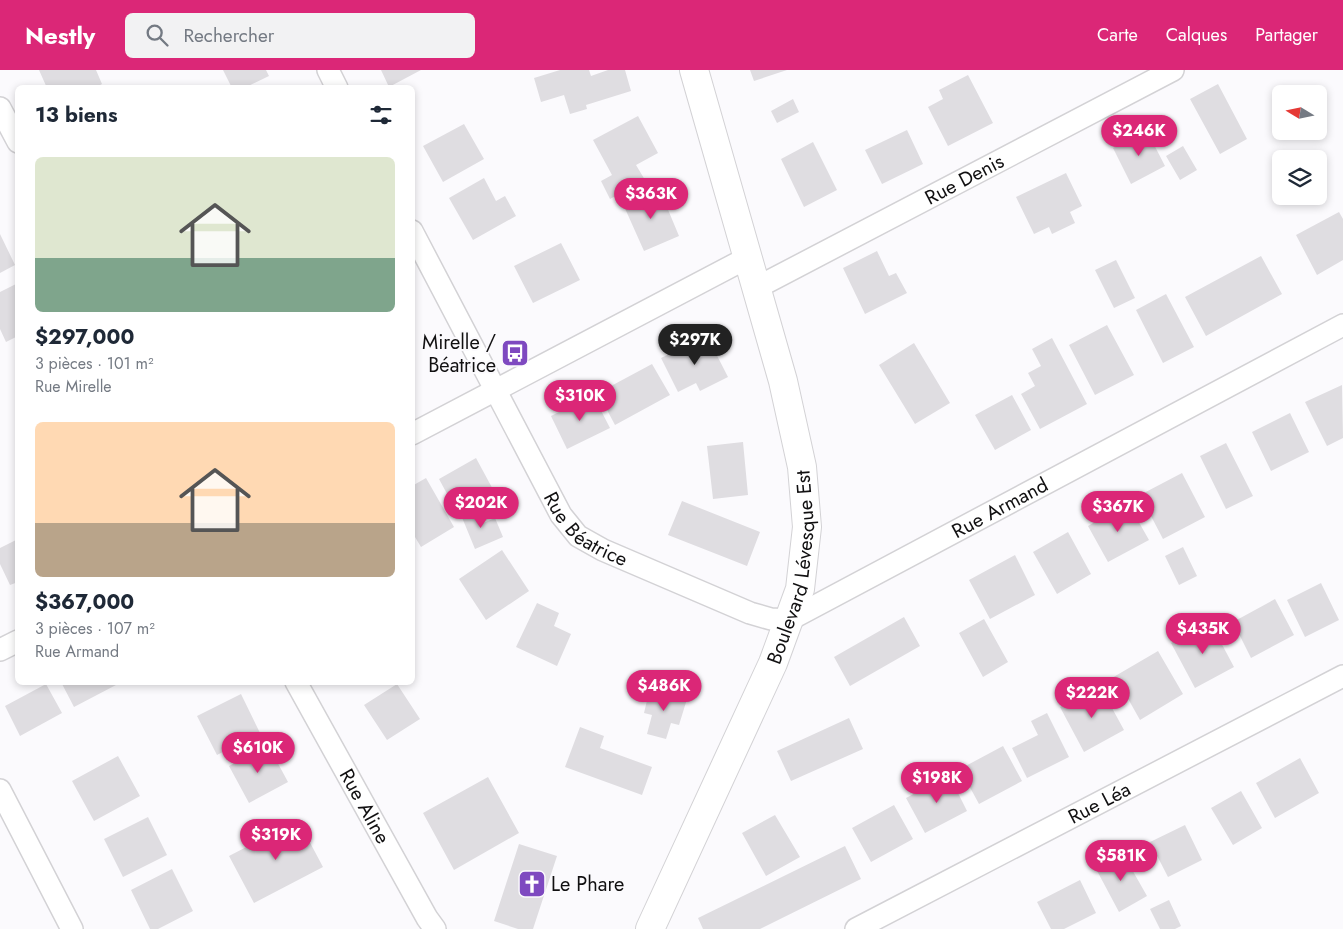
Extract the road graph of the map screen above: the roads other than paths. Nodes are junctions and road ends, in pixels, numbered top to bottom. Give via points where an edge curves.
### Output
1 (328, 70) edge
2 (694, 70) edge
3 (1173, 70) edge
4 (336, 85) edge
5 (0, 108) edge
6 (15, 136) edge
7 (415, 237) edge
8 (747, 258) junction
9 (756, 288) junction
10 (1343, 325) edge
11 (496, 390) junction
12 (415, 432) edge
13 (789, 620) junction
14 (15, 642) edge
15 (0, 650) edge
16 (1343, 676) edge
17 (298, 685) edge
18 (0, 790) edge
19 (72, 929) edge
20 (435, 929) edge
21 (650, 929) edge
22 (856, 929) edge

1 - 4 street
2 - 8 street, Boulevard Lévesque Est
3 - 9 street, Rue Denis
5 - 6 street
7 - 11 street, Rue Béatrice
8 - 9 street, Boulevard Lévesque Est
8 - 11 street
9 - 13 street, Boulevard Lévesque Est via 797,440 805,497 806,527 800,589
10 - 13 street, Rue Armand
11 - 12 street
11 - 13 street, Rue Béatrice via 561,515 578,536 603,550 750,613
13 - 21 street, Boulevard Lévesque Est via 773,663
14 - 15 street
16 - 22 street, Rue Léa
17 - 20 street, Rue Aline
18 - 19 street

